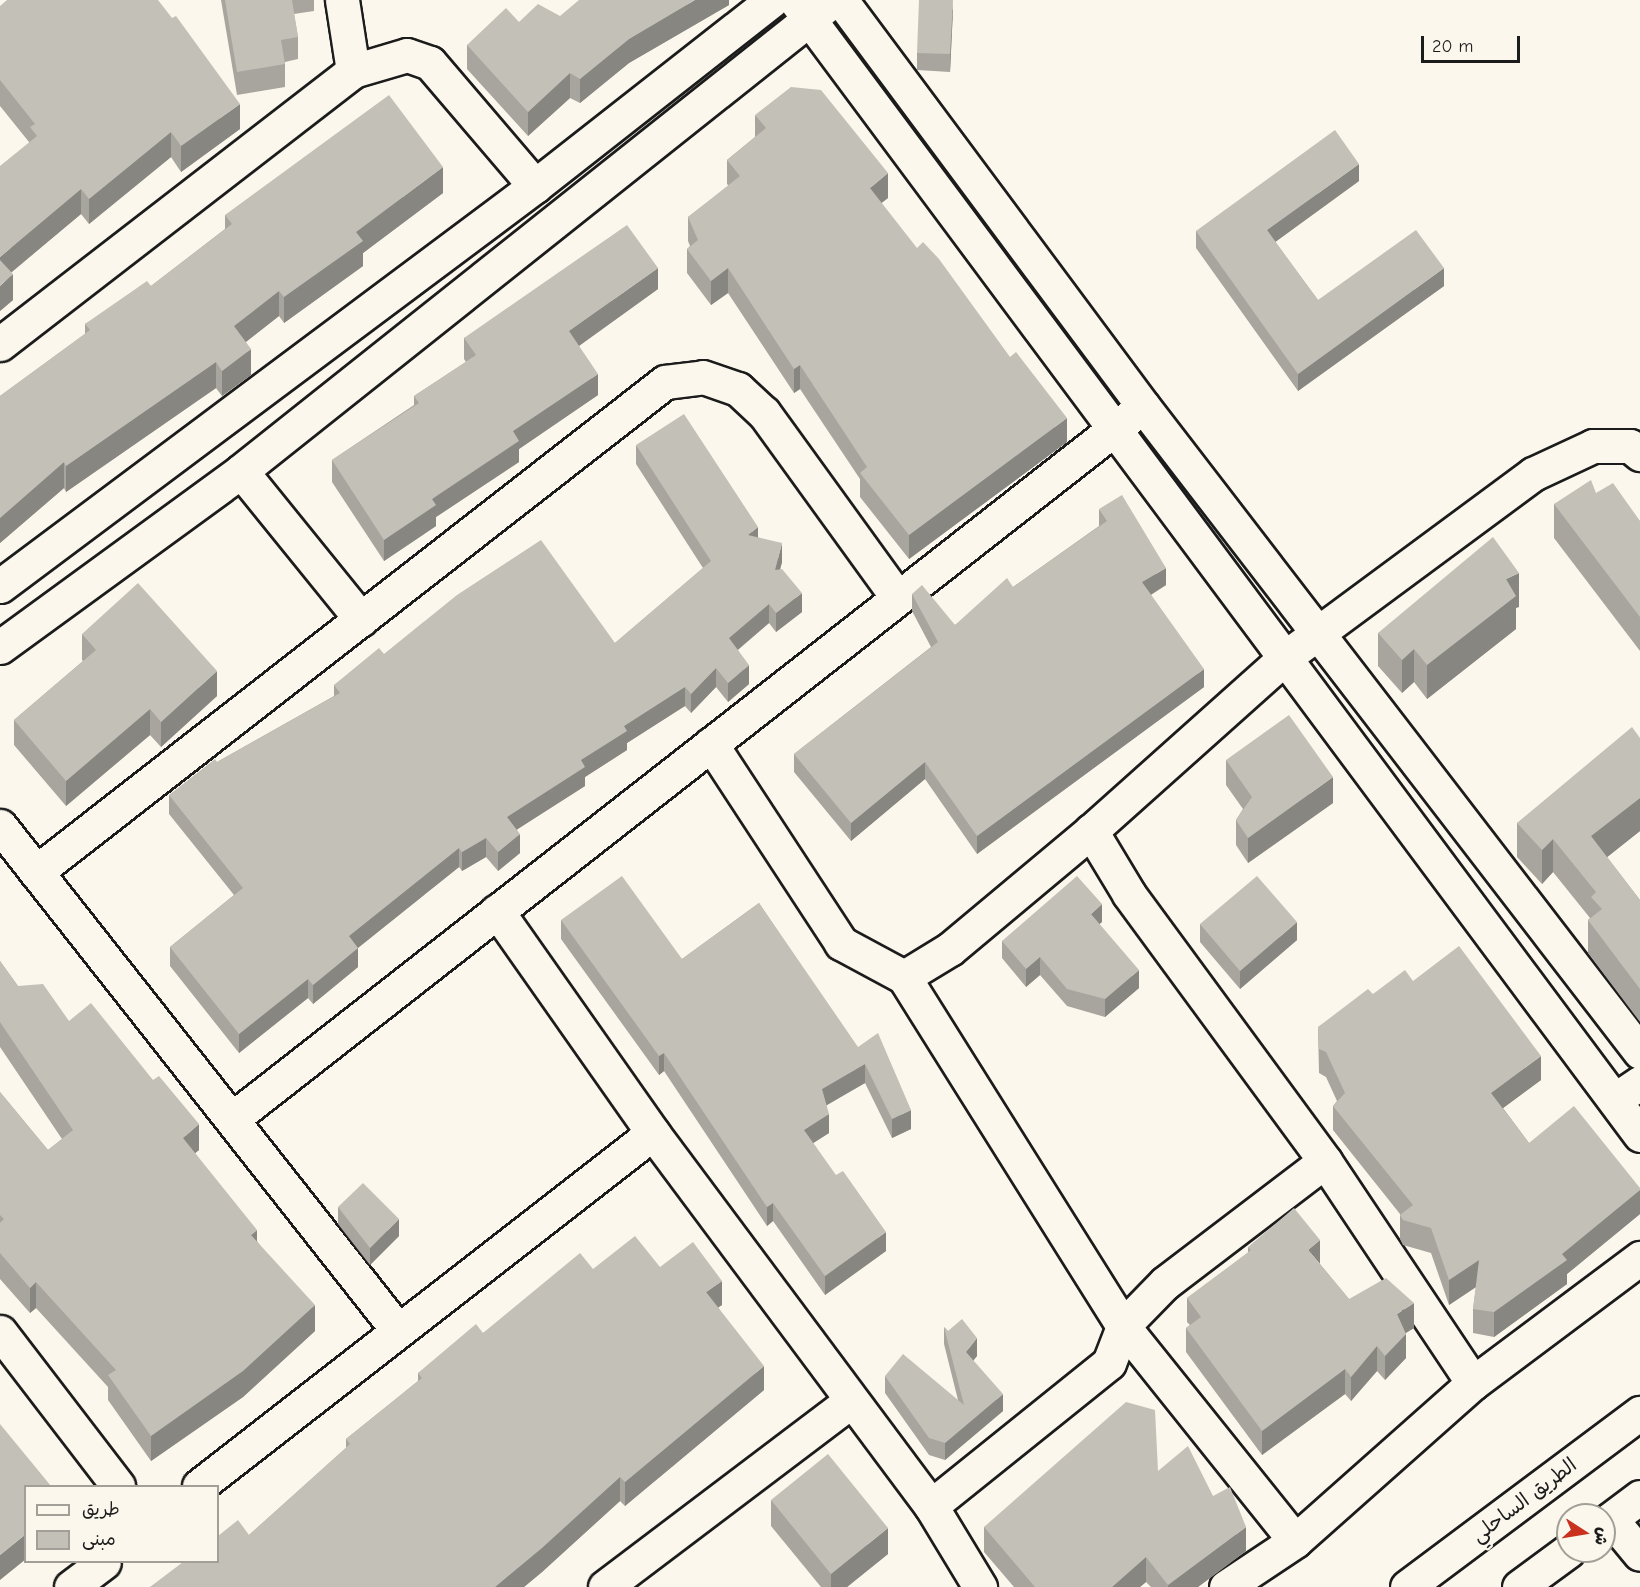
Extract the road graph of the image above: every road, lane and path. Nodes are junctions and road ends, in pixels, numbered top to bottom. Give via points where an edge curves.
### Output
1 (342, 0) edge
2 (772, 0) edge
3 (841, 0) edge
4 (813, 6) edge
5 (353, 71) junction
6 (535, 186) junction
7 (0, 344) edge
8 (1143, 406) junction
9 (1116, 427) junction
10 (1640, 454) edge
11 (241, 471) junction
12 (0, 586) edge
13 (898, 598) junction
14 (361, 619) junction
15 (1320, 634) junction
16 (0, 647) edge
17 (1287, 656) junction
18 (1403, 741) junction
19 (711, 744) junction
20 (1370, 765) junction
21 (0, 826) edge
22 (1091, 831) junction
23 (36, 872) junction
24 (497, 911) junction
25 (904, 977) junction
26 (1640, 1052) edge
27 (1628, 1091) edge
28 (232, 1119) junction
29 (653, 1133) junction
30 (1640, 1135) edge
31 (1324, 1161) junction
32 (1640, 1258) edge
33 (1123, 1326) junction
34 (396, 1328) junction
35 (0, 1332) edge
36 (1473, 1383) junction
37 (851, 1401) junction
38 (1640, 1413) edge
39 (117, 1485) edge
40 (200, 1485) edge
41 (1640, 1497) edge
42 (931, 1506) junction
43 (1616, 1515) edge
44 (1616, 1529) edge
45 (1295, 1541) junction
46 (1640, 1554) edge
47 (1556, 1560) edge
48 (103, 1563) edge
49 (71, 1587) edge
50 (605, 1587) edge
51 (980, 1587) edge
52 (1226, 1587) edge
53 (1407, 1587) edge
54 (1519, 1587) edge

1 - 5 main road
2 - 6 main road
3 - 8 main road
4 - 9 main road
4 - 11 main road
5 - 6 main road via 407,55 430,63
5 - 7 main road
6 - 12 main road
8 - 9 main road
8 - 15 main road
9 - 13 main road
9 - 17 main road
10 - 15 main road via 1619,444 1593,446 1533,474
11 - 14 main road
11 - 16 main road
13 - 14 main road via 764,414 738,389 704,377 664,382
13 - 19 main road
14 - 23 main road
15 - 17 main road
15 - 18 main road
17 - 20 main road
17 - 22 main road
18 - 20 main road
18 - 26 main road
19 - 24 main road
19 - 25 main road via 841,942
20 - 27 main road
21 - 23 main road
22 - 25 main road via 950,949
22 - 31 main road via 1129,894
23 - 28 main road
24 - 28 main road
24 - 29 main road
25 - 33 main road
27 - 30 main road
28 - 34 main road
29 - 34 main road
29 - 37 main road
31 - 33 main road via 1165,1283
31 - 36 main road
32 - 36 main road
33 - 42 main road via 1110,1363
33 - 45 main road
34 - 40 main road
35 - 39 main road
36 - 45 main road
37 - 42 main road
37 - 50 main road
38 - 53 main road, الطريق الساحلي
41 - 43 main road
42 - 51 main road
44 - 46 main road
45 - 52 main road
47 - 54 main road
48 - 49 main road

